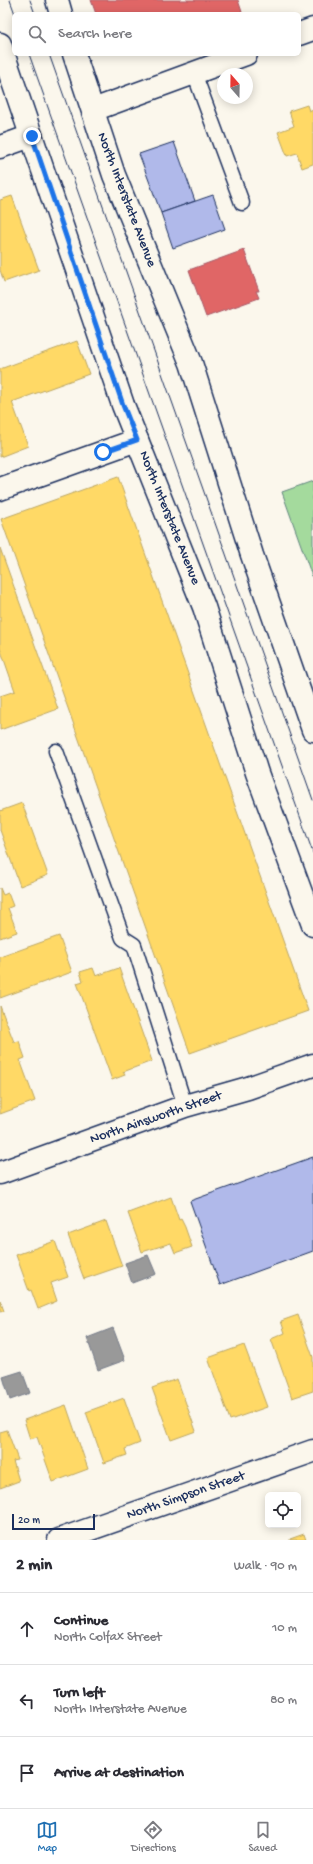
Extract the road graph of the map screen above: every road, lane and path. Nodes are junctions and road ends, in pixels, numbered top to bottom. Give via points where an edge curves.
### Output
1 (56, 0) edge
2 (60, 12) edge
3 (313, 29) edge
4 (301, 33) edge
5 (0, 44) edge
6 (75, 56) edge
7 (241, 56) edge
8 (194, 73) junction
9 (93, 110) junction
10 (32, 136) junction
11 (0, 147) edge
12 (242, 203) dead end
13 (137, 440) junction
14 (0, 489) edge
15 (313, 730) edge
16 (56, 751) dead end
17 (313, 924) edge
18 (313, 1065) edge
19 (186, 1106) junction
20 (0, 1173) edge
21 (313, 1452) edge
22 (59, 1540) edge

1 - 2 street
3 - 4 street
5 - 10 street, North Interstate Avenue
6 - 9 street, North Interstate Avenue
7 - 8 street
8 - 9 street
8 - 12 lane
9 - 15 street, North Interstate Avenue via 114,174 191,363 252,555
10 - 11 street
10 - 13 street, North Interstate Avenue
13 - 14 street
13 - 17 street, North Interstate Avenue via 204,607 257,773
16 - 19 lane via 123,938 134,945
18 - 19 street, North Ainsworth Street
19 - 20 street, North Ainsworth Street
21 - 22 street, North Simpson Street

